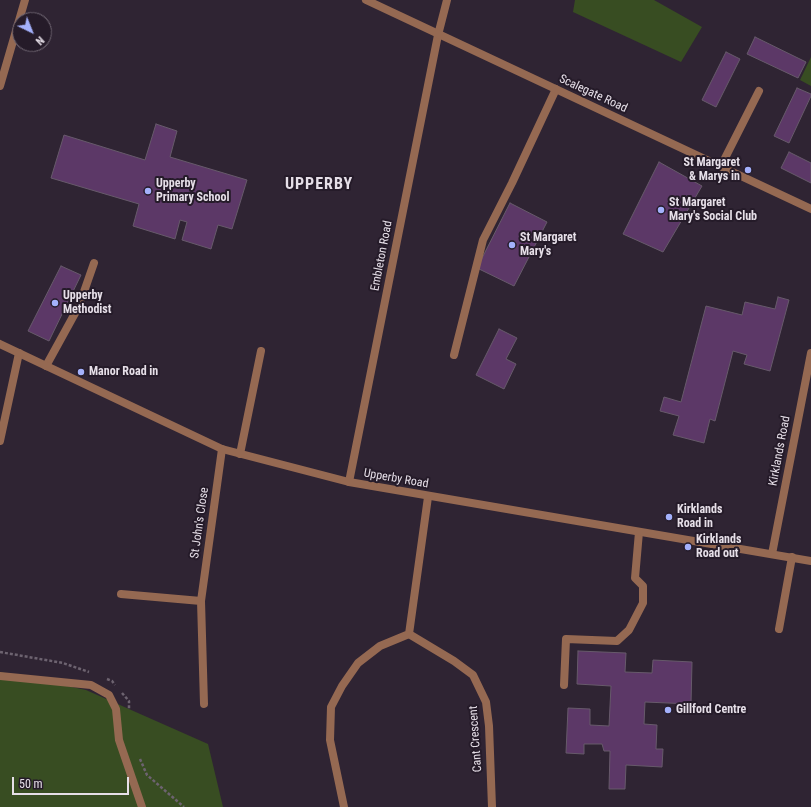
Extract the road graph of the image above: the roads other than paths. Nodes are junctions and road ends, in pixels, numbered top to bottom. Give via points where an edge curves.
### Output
1 (25, 0) edge
2 (366, 0) edge
3 (447, 0) edge
4 (438, 35) junction
5 (0, 86) edge
6 (556, 89) junction
7 (759, 91) dead end
8 (721, 166) junction
9 (811, 209) edge
10 (94, 263) dead end
11 (0, 344) edge
12 (261, 351) dead end
13 (811, 353) edge
14 (19, 354) junction
15 (454, 355) dead end
16 (46, 366) junction
17 (0, 441) edge
18 (222, 449) junction
19 (240, 454) junction
20 (349, 482) junction
21 (428, 497) junction
22 (639, 532) junction
23 (772, 554) junction
24 (792, 558) junction
25 (811, 561) edge
26 (121, 594) dead end
27 (201, 601) junction
28 (779, 629) dead end
29 (409, 634) junction
30 (0, 676) edge
31 (564, 685) dead end
32 (204, 704) dead end
33 (142, 807) edge
34 (344, 807) edge
35 (492, 807) edge

1 - 5 street
2 - 4 street, Scalegate Road
3 - 4 street, Embleton Road
4 - 6 street, Scalegate Road
4 - 20 street, Embleton Road
6 - 8 street, Scalegate Road
6 - 15 street via 483,240
7 - 8 street
8 - 9 street, Scalegate Road
10 - 16 street via 79,306
11 - 14 street, Upperby Road
12 - 19 street
13 - 23 street, Kirklands Road
14 - 16 street, Upperby Road
14 - 17 street
16 - 18 street, Upperby Road
18 - 19 street, Upperby Road
18 - 27 street, St John's Close
19 - 20 street, Upperby Road
20 - 21 street, Upperby Road
21 - 22 street, Upperby Road
21 - 29 street
22 - 23 street, Upperby Road
22 - 31 street via 635,578 644,586 643,603 629,630 617,641 566,639
23 - 24 street, Upperby Road
24 - 25 street, Upperby Road
24 - 28 street
26 - 27 street
27 - 32 street, St John's Close
29 - 34 street via 380,646 358,663 331,707 330,740
29 - 35 street, Cant Crescent via 473,675 486,702
30 - 33 street via 91,685 109,695 116,709 119,740

